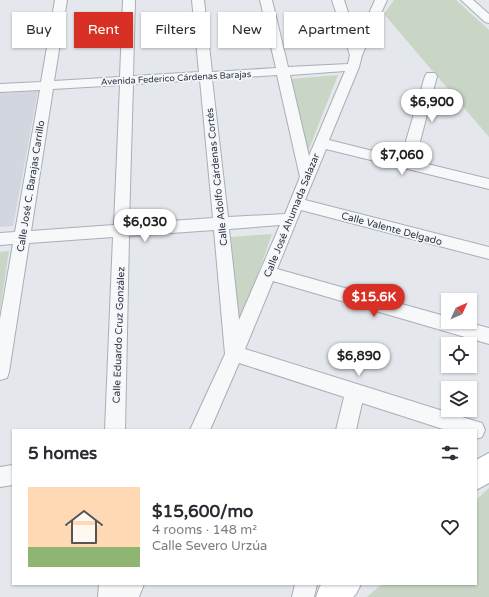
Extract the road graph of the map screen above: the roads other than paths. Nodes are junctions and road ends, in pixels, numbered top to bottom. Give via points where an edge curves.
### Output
1 (61, 0) edge
2 (129, 0) edge
3 (198, 0) edge
4 (266, 0) edge
5 (338, 0) edge
6 (381, 0) edge
7 (467, 0) edge
8 (489, 20) edge
9 (355, 61) junction
10 (283, 71) junction
11 (206, 76) junction
12 (431, 76) dead end
13 (127, 80) junction
14 (47, 85) junction
15 (0, 88) edge
16 (321, 142) junction
17 (408, 163) junction
18 (307, 176) junction
19 (489, 184) edge
20 (296, 203) junction
21 (289, 219) junction
22 (221, 224) junction
23 (122, 231) junction
24 (22, 237) junction
25 (0, 239) edge
26 (489, 253) edge
27 (267, 273) junction
28 (489, 336) edge
29 (234, 354) junction
30 (0, 372) edge
31 (355, 392) junction
32 (115, 429) edge
33 (200, 429) edge
34 (346, 429) edge
35 (472, 429) edge
36 (477, 431) edge
37 (489, 434) edge
38 (489, 466) edge
39 (12, 475) edge
40 (477, 476) edge
41 (0, 477) edge
42 (110, 585) edge
43 (133, 585) edge
44 (306, 585) edge
45 (345, 585) edge
46 (109, 597) edge
47 (127, 597) edge
48 (303, 597) edge
49 (331, 597) edge

1 - 14 street, Calle José C. Barajas Carrillo
2 - 13 street, Calle Eduardo Cruz González
3 - 11 street, Calle Adolfo Cárdenas Cortés
4 - 10 street
5 - 9 street
6 - 9 street, Calle José Ahumada Salazar
7 - 8 street
9 - 10 street, Avenida Federico Cárdenas Barajas
9 - 16 street, Calle José Ahumada Salazar
10 - 11 street, Avenida Federico Cárdenas Barajas
10 - 18 street
11 - 13 street, Avenida Federico Cárdenas Barajas
11 - 22 street, Calle Adolfo Cárdenas Cortés
12 - 17 street
13 - 14 street, Avenida Federico Cárdenas Barajas
13 - 23 street, Calle Eduardo Cruz González
14 - 15 street, Avenida Federico Cárdenas Barajas
14 - 24 street, Calle José C. Barajas Carrillo
16 - 17 street
16 - 18 street, Calle José Ahumada Salazar
17 - 19 street
18 - 20 street, Calle José Ahumada Salazar
20 - 21 street, Calle José Ahumada Salazar
20 - 26 street, Calle Valente Delgado
21 - 22 street
21 - 27 street, Calle José Ahumada Salazar
22 - 23 street
22 - 29 street, Calle Adolfo Cárdenas Cortés
23 - 24 street
23 - 32 street, Calle Eduardo Cruz González
24 - 25 street
24 - 30 street, Calle José C. Barajas Carrillo
27 - 28 street
27 - 29 street, Calle José Ahumada Salazar
29 - 31 street
29 - 33 street, Calle José Ahumada Salazar
31 - 34 street
31 - 35 street
36 - 37 street
38 - 40 main road
39 - 41 street
42 - 46 street
43 - 47 street
44 - 48 street
45 - 49 main road

